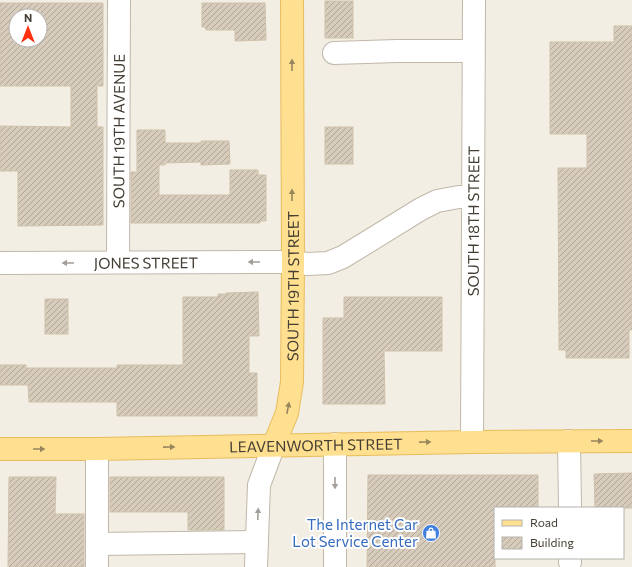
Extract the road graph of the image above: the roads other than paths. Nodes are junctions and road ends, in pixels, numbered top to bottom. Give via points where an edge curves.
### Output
1 (119, 0) edge
2 (292, 0) edge
3 (474, 0) edge
4 (473, 51) junction
5 (334, 53) dead end
6 (473, 197) junction
7 (118, 262) junction
8 (293, 262) junction
9 (0, 263) edge
10 (632, 440) edge
11 (569, 441) junction
12 (472, 442) junction
13 (335, 444) junction
14 (274, 445) junction
15 (0, 449) edge
16 (97, 449) junction
17 (570, 507) edge
18 (257, 542) junction
19 (97, 544) junction
20 (97, 567) edge
21 (256, 567) edge
22 (335, 567) edge

1 - 7 street, SOUTH 19TH AVENUE
8 -> 2 main road, SOUTH 19TH STREET
3 - 4 street, SOUTH 18TH STREET
4 - 5 street
4 - 6 street, SOUTH 18TH STREET
6 - 8 street, JONES STREET via 437,202 421,209 343,257 328,263
6 - 12 street, SOUTH 18TH STREET
8 -> 7 street, JONES STREET
7 -> 9 street, JONES STREET
14 -> 8 main road, SOUTH 19TH STREET via 287,413 292,382
11 -> 10 main road, LEAVENWORTH STREET
11 - 12 main road, LEAVENWORTH STREET
11 - 17 street
13 -> 12 main road, LEAVENWORTH STREET
13 - 14 main road, LEAVENWORTH STREET
13 -> 22 street
16 -> 14 main road, LEAVENWORTH STREET
18 -> 14 street, SOUTH 19TH STREET via 259,485
15 -> 16 main road, LEAVENWORTH STREET
16 - 19 street
18 - 19 street
18 - 21 street, SOUTH 19TH STREET
19 - 20 street

